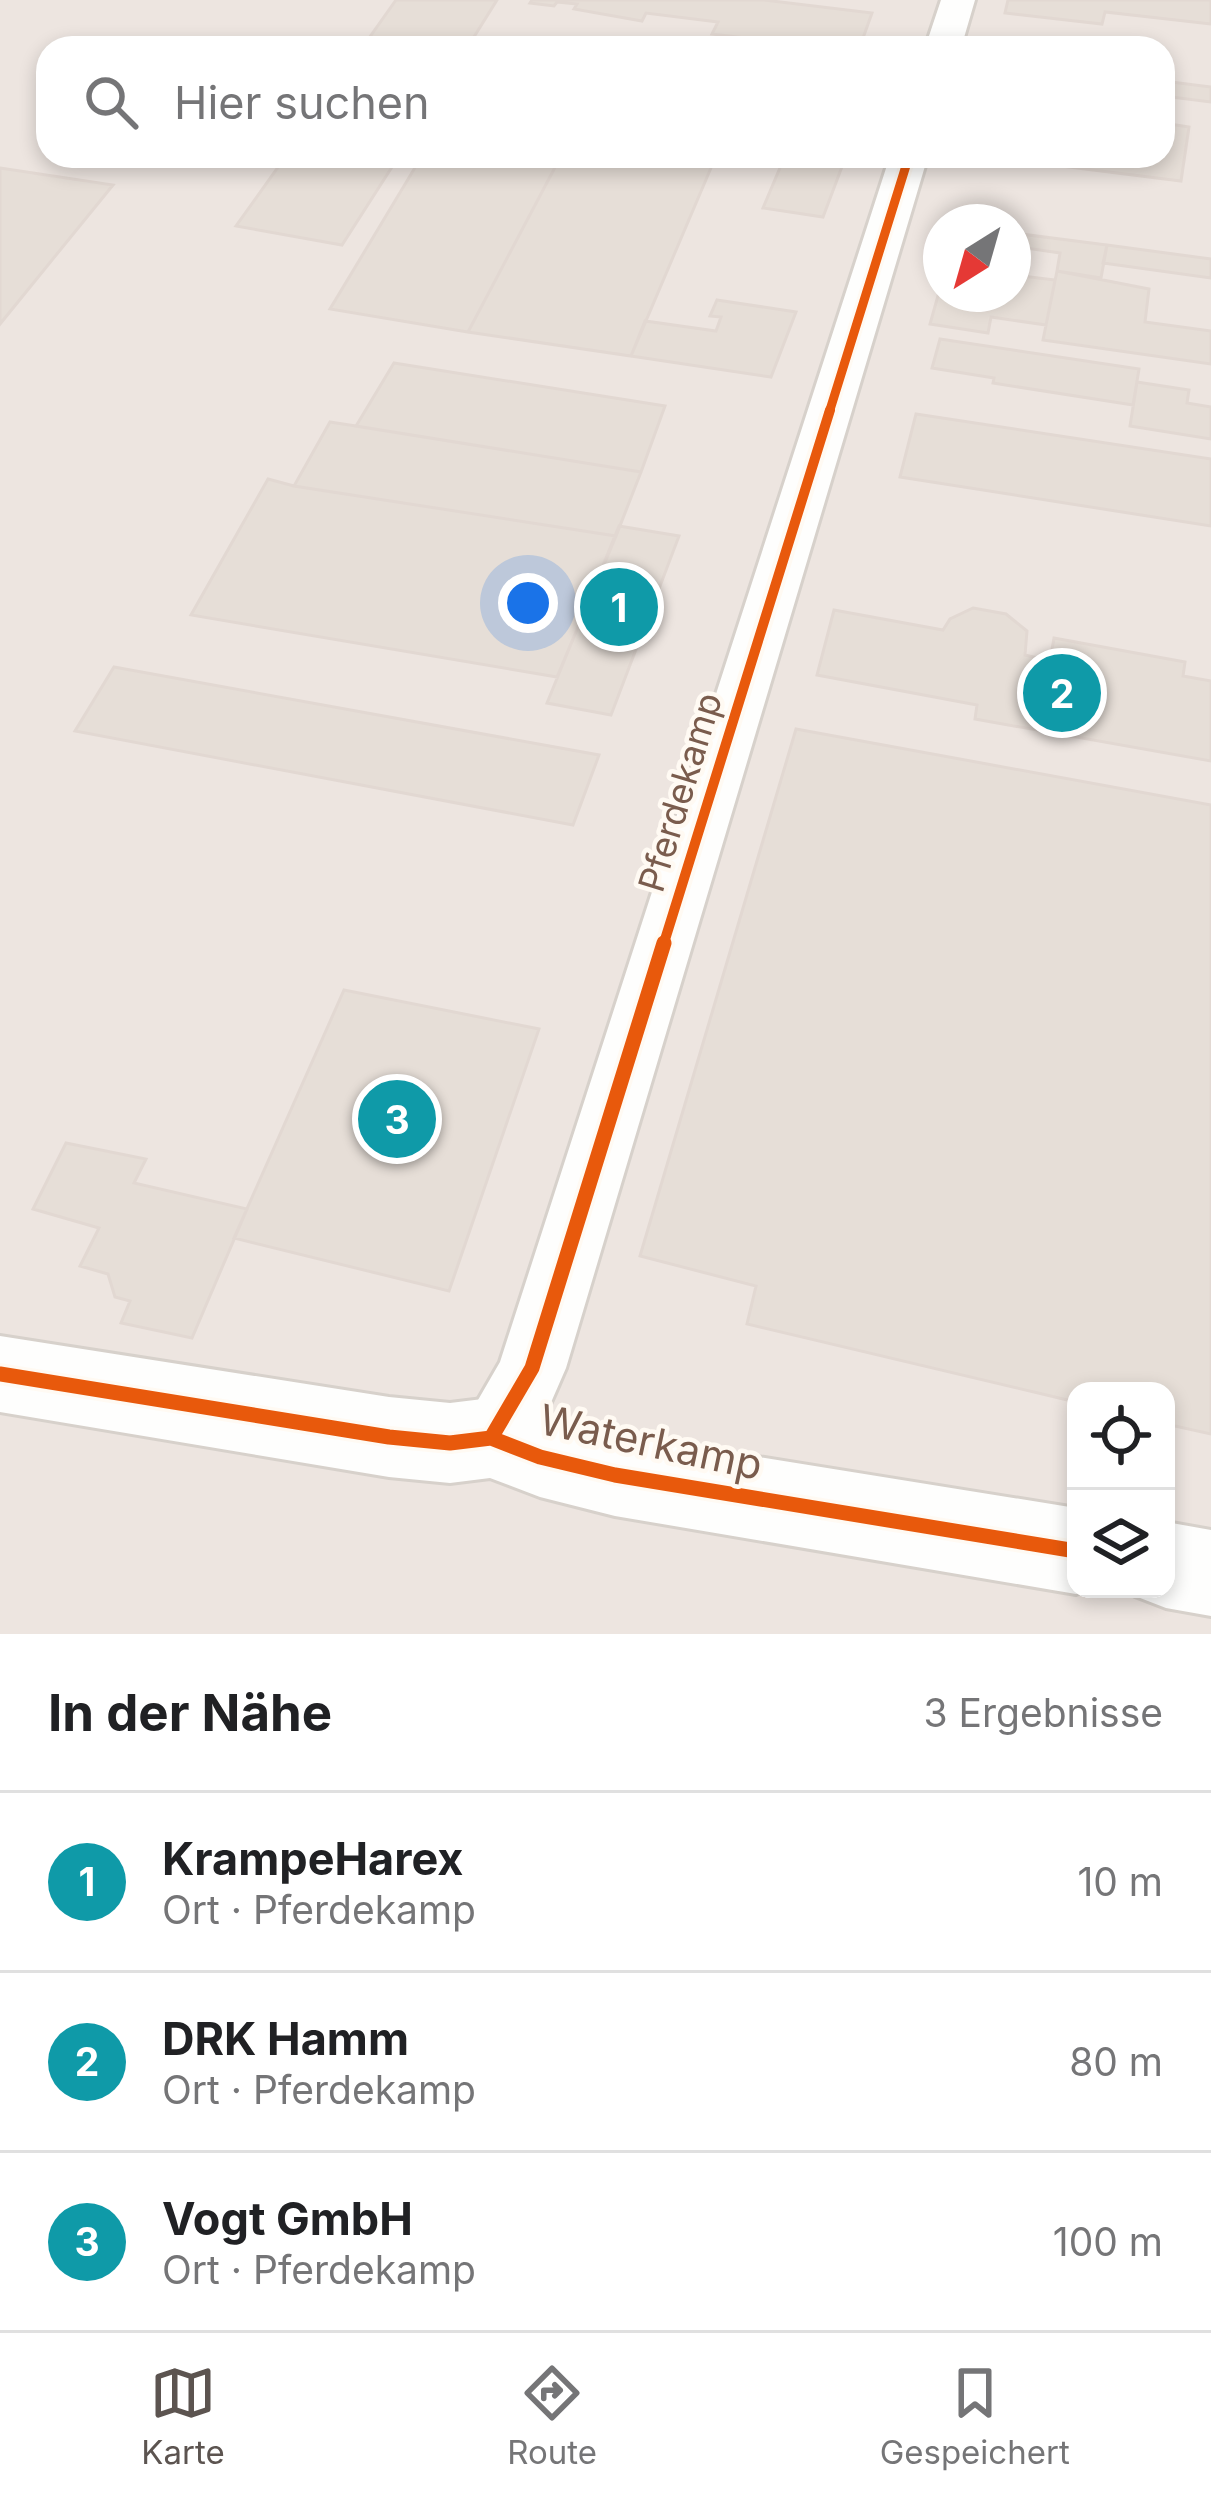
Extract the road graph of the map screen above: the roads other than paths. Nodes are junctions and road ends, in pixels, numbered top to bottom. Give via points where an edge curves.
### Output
1 (958, 0) edge
2 (947, 36) edge
3 (905, 168) edge
4 (0, 1373) edge
5 (490, 1438) junction
6 (1067, 1550) edge
7 (1175, 1567) edge
8 (1211, 1573) edge

1 - 2 street
3 - 5 street, Pferdekamp via 532,1368
4 - 5 street, Waterkamp via 389,1437
5 - 6 street, Waterkamp via 615,1475
7 - 8 street

